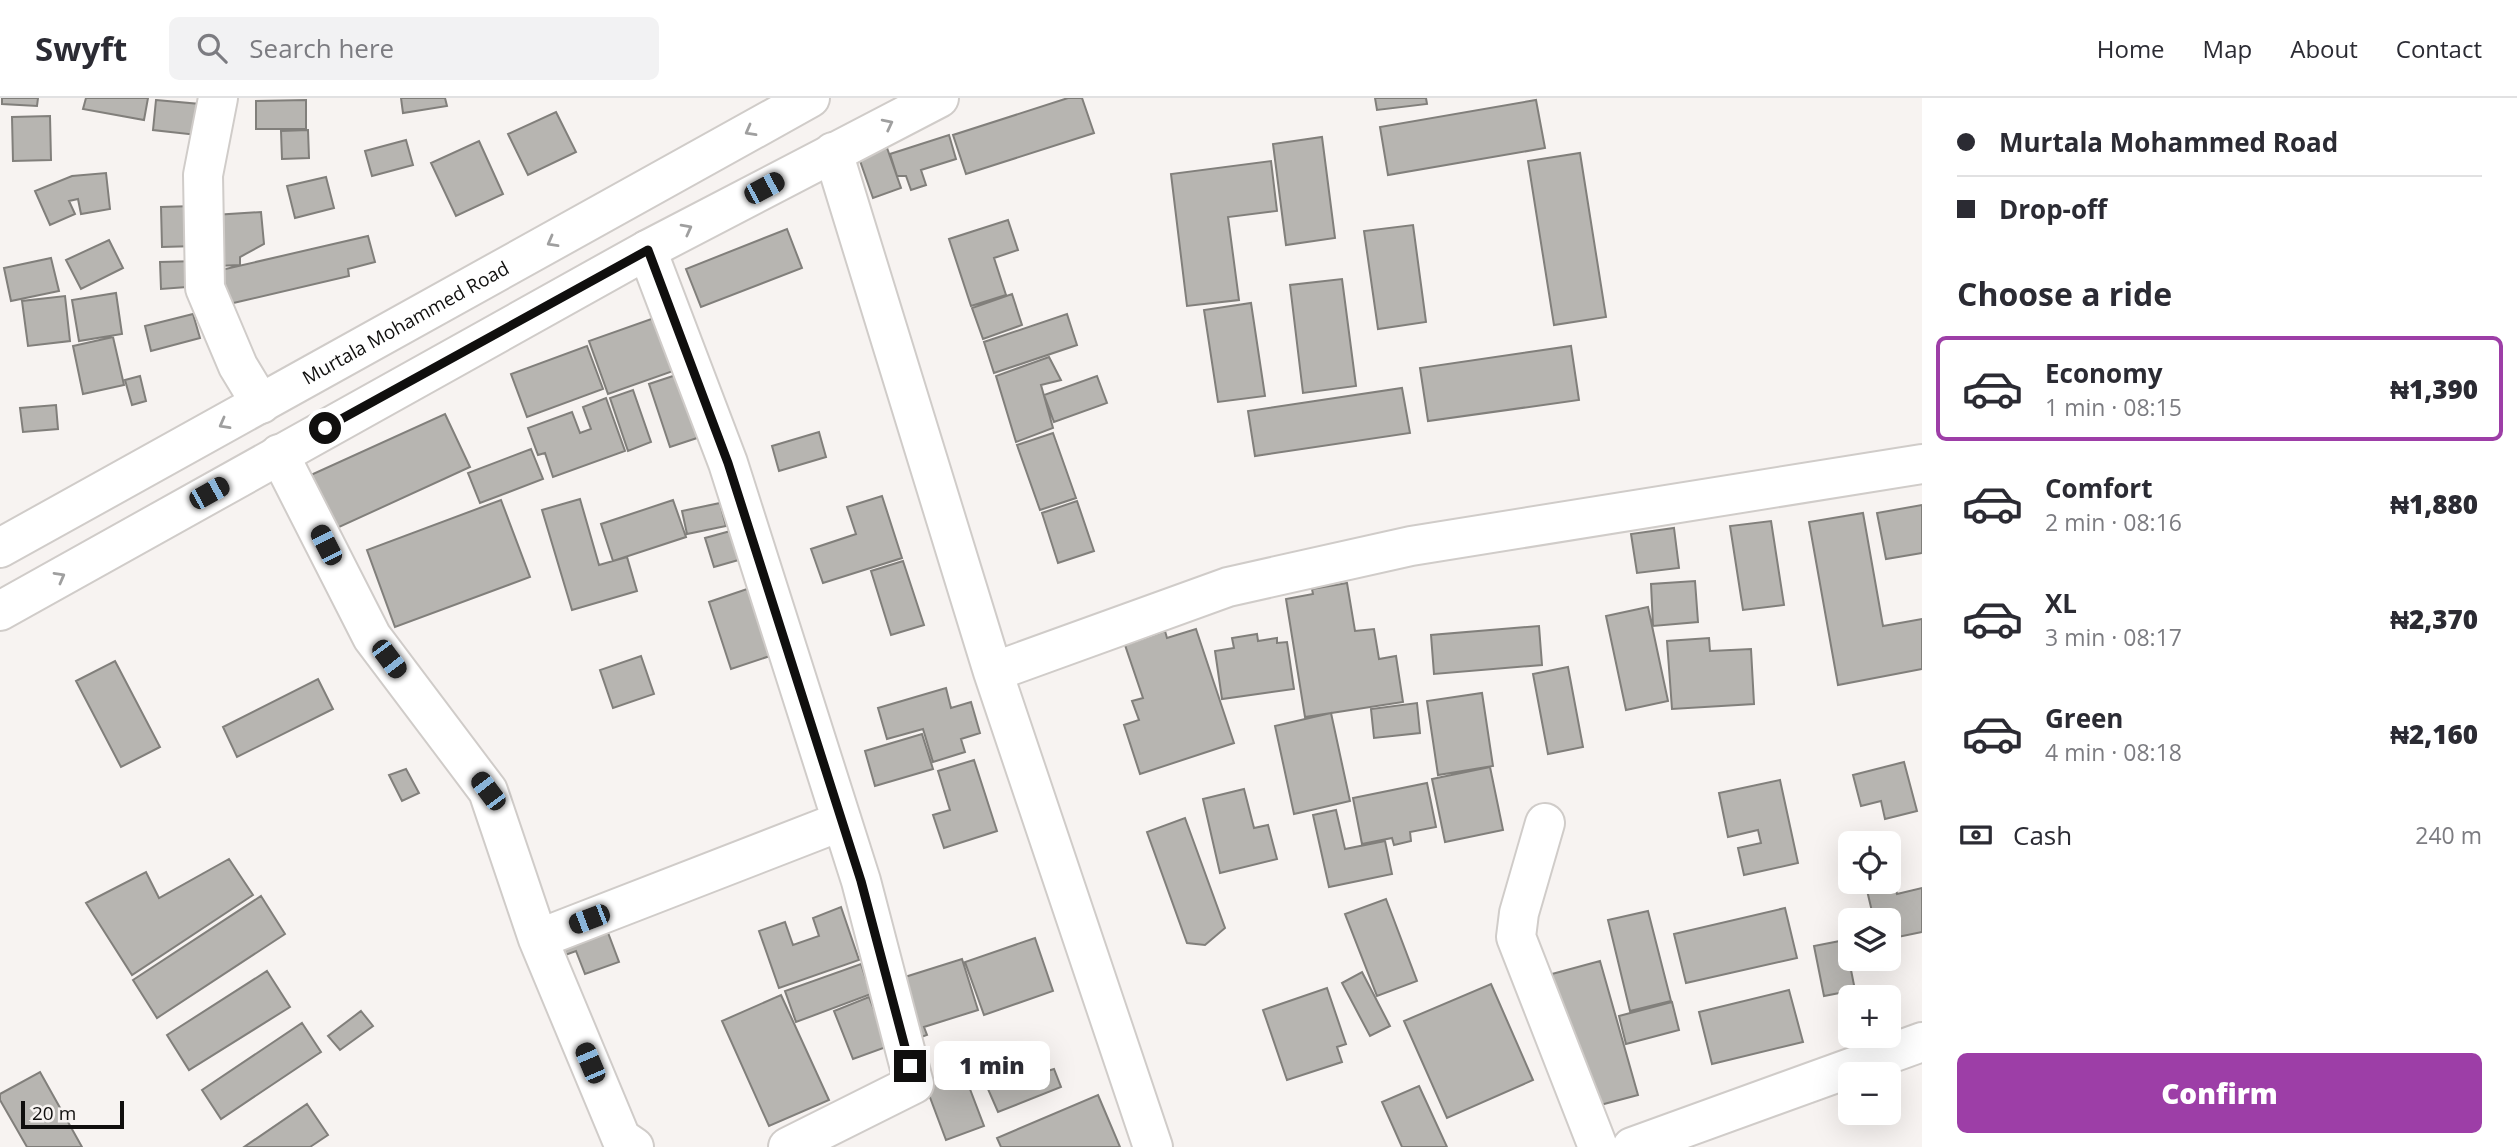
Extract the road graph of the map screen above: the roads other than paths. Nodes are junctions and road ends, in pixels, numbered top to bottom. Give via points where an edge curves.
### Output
1 (218, 98) edge
2 (810, 98) edge
3 (939, 98) edge
4 (833, 152) junction
5 (648, 250) junction
6 (261, 404) junction
7 (279, 454) junction
8 (1922, 464) edge
9 (0, 548) edge
10 (0, 611) edge
11 (993, 672) junction
12 (842, 821) junction
13 (1545, 823) dead end
14 (538, 939) junction
15 (1922, 1042) edge
16 (634, 1147) edge
17 (788, 1147) edge
18 (1153, 1147) edge
19 (1598, 1147) edge
20 (1632, 1147) edge

1 - 6 street via 203,175 205,288 238,366
2 -> 6 street, Murtala Mohammed Road
4 -> 3 street
5 -> 4 street
4 - 11 street
5 - 7 street
5 - 12 street via 728,463
6 -> 9 street, Murtala Mohammed Road
10 -> 7 street
7 - 14 street via 372,637 488,791
8 - 11 street via 1398,549 1228,587
11 - 18 street
12 - 14 street
12 - 17 street via 914,1084
13 - 19 street via 1516,937
14 - 16 street via 621,1138
15 - 20 street

